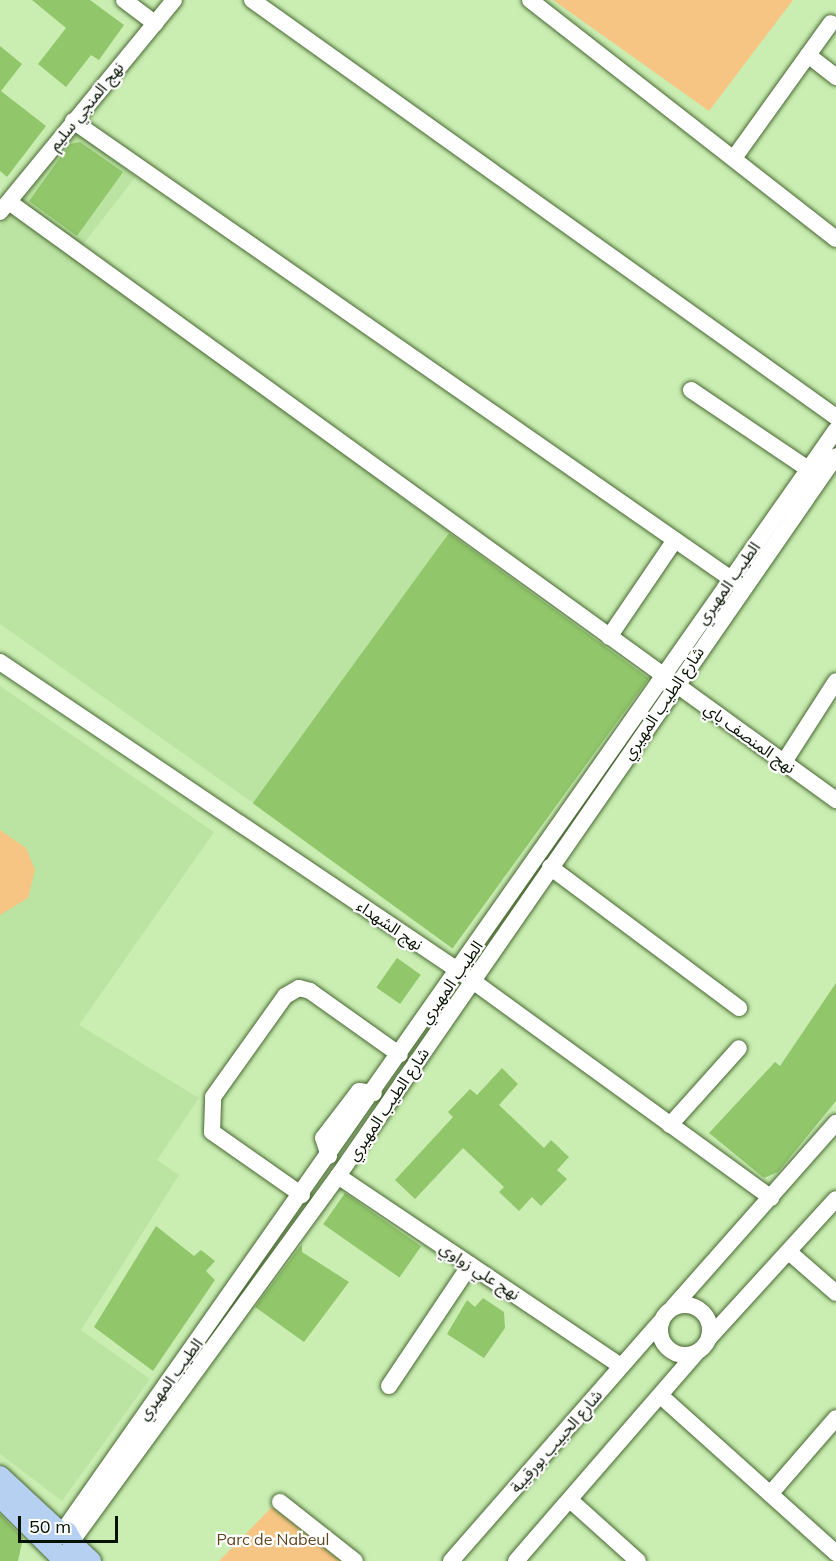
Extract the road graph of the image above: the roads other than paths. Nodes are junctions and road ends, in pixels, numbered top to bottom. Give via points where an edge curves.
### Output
1 (124, 0) edge
2 (174, 0) edge
3 (252, 0) edge
4 (530, 0) edge
5 (155, 23) junction
6 (831, 23) dead end
7 (808, 55) junction
8 (836, 77) edge
9 (73, 121) junction
10 (734, 158) junction
11 (4, 207) edge
12 (836, 238) edge
13 (691, 390) dead end
14 (836, 417) edge
15 (836, 430) edge
16 (836, 456) edge
17 (808, 469) junction
18 (675, 540) junction
19 (736, 582) junction
20 (609, 637) junction
21 (0, 662) edge
22 (670, 680) junction
23 (836, 681) edge
24 (784, 762) junction
25 (836, 800) edge
26 (550, 867) junction
27 (465, 976) junction
28 (739, 1008) dead end
29 (739, 1048) dead end
30 (400, 1054) junction
31 (836, 1124) edge
32 (670, 1125) junction
33 (338, 1176) junction
34 (302, 1195) junction
35 (771, 1198) junction
36 (836, 1199) edge
37 (789, 1252) junction
38 (470, 1265) junction
39 (836, 1293) edge
40 (673, 1307) junction
41 (660, 1322) junction
42 (709, 1338) junction
43 (696, 1353) junction
44 (621, 1366) junction
45 (389, 1386) dead end
46 (662, 1397) junction
47 (836, 1418) edge
48 (0, 1476) edge
49 (771, 1493) junction
50 (0, 1497) edge
51 (570, 1500) junction
52 (280, 1502) dead end
53 (62, 1547) edge
54 (836, 1553) edge
55 (91, 1561) edge
56 (355, 1561) edge
57 (451, 1561) edge
58 (516, 1561) edge
59 (638, 1561) edge

1 - 5 street
2 - 5 street, نهج المنجي سليم
3 - 14 street
4 - 10 street
5 - 9 street, نهج المنجي سليم
6 - 7 street
7 - 8 street
7 - 10 street
9 - 11 street, نهج المنجي سليم
9 - 18 street
10 - 12 street
11 - 20 street, نهج المنصف باي
13 - 17 street
15 - 17 street, الطيب المهيري
16 - 19 street, شارع الطيب المهيري
17 - 19 street, الطيب المهيري
18 - 19 street
18 - 20 street
19 - 22 street, شارع الطيب المهيري
20 - 22 street, نهج المنصف باي
21 - 27 street, نهج الشهداء
22 - 24 street, نهج المنصف باي
22 - 26 street, شارع الطيب المهيري
22 - 27 street, الطيب المهيري
23 - 24 street
24 - 25 street, نهج المنصف باي
26 - 27 street, شارع الطيب المهيري
26 - 28 street
27 - 30 street, الطيب المهيري
27 - 32 street, نهج الشهداء
27 - 33 street, شارع الطيب المهيري
29 - 32 street
30 - 34 street, الطيب المهيري
30 - 34 street via 310,991 298,988 285,996 213,1097 212,1132
31 - 35 street
32 - 35 street, نهج الشهداء
33 - 38 street, نهج علي زواوي
33 - 53 street, شارع الطيب المهيري
34 - 53 street, الطيب المهيري
35 - 40 street
36 - 37 street
37 - 39 street
37 - 42 street
38 - 44 street, نهج علي زواوي
38 - 45 street
40 - 41 street
40 - 42 street via 701,1311
41 - 43 street via 668,1350
41 - 44 street, شارع الحبيب بورقيبة
42 - 43 street
43 - 46 street
44 - 57 street, شارع الحبيب بورقيبة
46 - 49 street
46 - 51 street
47 - 49 street
48 - 53 main road
49 - 54 street
50 - 53 main road
51 - 58 street
51 - 59 street
52 - 56 street
53 - 55 main road

